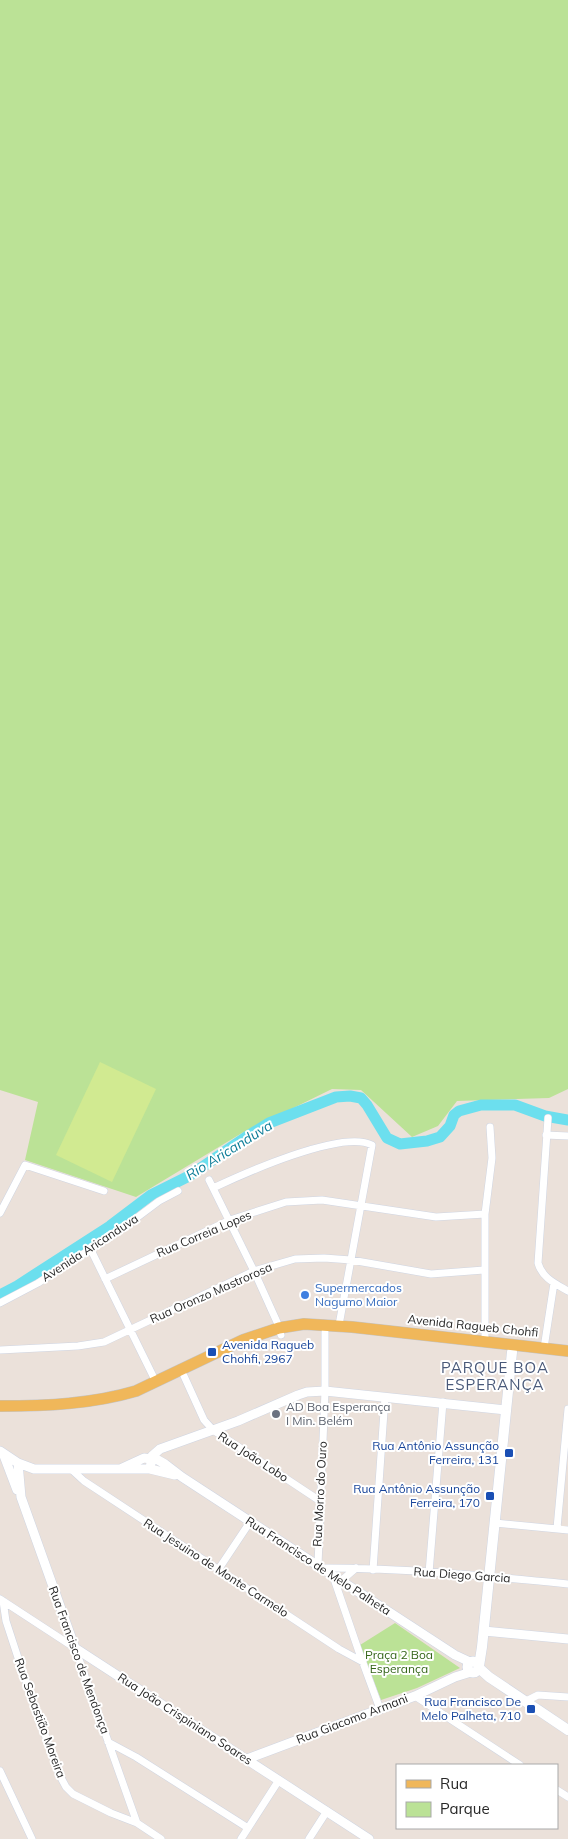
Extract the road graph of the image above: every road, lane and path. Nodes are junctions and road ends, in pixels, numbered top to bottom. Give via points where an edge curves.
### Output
1 (548, 1118) dead end
2 (490, 1127) dead end
3 (546, 1135) junction
4 (568, 1136) edge
5 (208, 1180) dead end
6 (213, 1188) junction
7 (178, 1191) dead end
8 (104, 1192) dead end
9 (361, 1205) junction
10 (0, 1212) edge
11 (485, 1214) junction
12 (230, 1220) junction
13 (90, 1248) junction
14 (351, 1260) junction
15 (484, 1270) junction
16 (254, 1271) junction
17 (105, 1279) junction
18 (554, 1283) junction
19 (568, 1291) edge
20 (0, 1303) edge
21 (339, 1325) junction
22 (130, 1330) junction
23 (280, 1331) junction
24 (325, 1332) junction
25 (485, 1341) junction
26 (513, 1348) junction
27 (544, 1348) junction
28 (0, 1350) edge
29 (568, 1351) edge
30 (568, 1357) edge
31 (184, 1376) junction
32 (156, 1382) junction
33 (325, 1391) junction
34 (385, 1397) junction
35 (443, 1402) junction
36 (0, 1406) edge
37 (568, 1409) edge
38 (506, 1410) junction
39 (0, 1413) edge
40 (568, 1417) edge
41 (213, 1430) junction
42 (2, 1452) edge
43 (151, 1458) junction
44 (18, 1463) junction
45 (120, 1469) junction
46 (150, 1469) junction
47 (72, 1470) junction
48 (565, 1473) edge
49 (182, 1477) junction
50 (21, 1496) junction
51 (320, 1501) junction
52 (250, 1522) junction
53 (495, 1523) junction
54 (557, 1528) junction
55 (568, 1530) edge
56 (319, 1567) junction
57 (357, 1568) junction
58 (218, 1570) junction
59 (373, 1570) junction
60 (429, 1573) junction
61 (490, 1576) junction
62 (337, 1578) junction
63 (568, 1584) edge
64 (1, 1600) edge
65 (484, 1631) junction
66 (568, 1640) edge
67 (75, 1648) junction
68 (363, 1662) junction
69 (473, 1667) junction
70 (415, 1696) junction
71 (568, 1697) edge
72 (526, 1701) junction
73 (380, 1709) junction
74 (568, 1730) edge
75 (108, 1742) junction
76 (247, 1759) junction
77 (518, 1764) edge
78 (0, 1771) edge
79 (279, 1780) junction
80 (327, 1811) junction
81 (137, 1823) junction
82 (248, 1828) junction
83 (32, 1839) edge
84 (161, 1839) edge
85 (241, 1839) edge
86 (310, 1839) edge
87 (369, 1839) edge

1 - 3 street
2 - 11 street via 492,1158
3 - 4 street
3 - 18 street via 538,1264 543,1274
5 - 6 street
6 - 9 street via 274,1161 311,1150 342,1143 371,1144
6 - 12 street
7 - 13 street, Avenida Aricanduva
8 - 10 street via 25,1165
9 - 11 street, Rua Correia Lopes via 436,1217
9 - 12 street, Rua Correia Lopes via 307,1200 271,1206
9 - 14 street
11 - 15 street
12 - 16 street
12 - 17 street, Rua Correia Lopes
13 - 17 street
13 - 20 street, Avenida Aricanduva via 38,1283
14 - 15 street, Rua Oronzo Mastrorosa via 431,1274
14 - 16 street, Rua Oronzo Mastrorosa via 304,1258
14 - 21 street
15 - 25 street
16 - 22 street, Rua Oronzo Mastrorosa
16 - 23 street
17 - 22 street
18 - 19 street
18 - 27 street
21 - 23 main road, Avenida Ragueb Chohfi via 304,1324
21 - 25 main road, Avenida Ragueb Chohfi
22 - 28 street, Rua Oronzo Mastrorosa via 93,1345
22 - 32 street
23 - 24 main road, Avenida Ragueb Chohfi
23 - 31 main road, Avenida Ragueb Chohfi
23 - 32 main road, Avenida Ragueb Chohfi via 244,1340
24 - 26 main road, Avenida Ragueb Chohfi
24 - 33 street, Rua Morro do Ouro
25 - 26 main road, Avenida Ragueb Chohfi
26 - 27 main road, Avenida Ragueb Chohfi
26 - 30 main road, Avenida Ragueb Chohfi
26 - 38 main road
27 - 29 main road, Avenida Ragueb Chohfi
31 - 39 main road, Avenida Ragueb Chohfi via 140,1396 95,1409
31 - 41 street, Rua João Lobo via 204,1420
32 - 36 main road, Avenida Ragueb Chohfi via 116,1397 89,1402
33 - 34 street
33 - 41 street via 298,1395
33 - 51 street, Rua Morro do Ouro
34 - 35 street
34 - 59 street
35 - 38 street
35 - 60 street
37 - 40 street
38 - 53 main road
40 - 48 street
41 - 43 street via 160,1449
41 - 51 street, Rua João Lobo
42 - 44 street, Rua Francisco de Melo Palheta
42 - 50 street, Rua Francisco de Mendonça
43 - 45 street, Rua Francisco de Melo Palheta
43 - 46 street
43 - 49 street, Rua Francisco de Melo Palheta via 166,1464
44 - 47 street, Rua Francisco de Melo Palheta via 42,1470
44 - 50 street, Rua Francisco de Mendonça
45 - 46 street, Rua Francisco de Melo Palheta
45 - 47 street, Rua Francisco de Melo Palheta
46 - 49 street, Rua Francisco de Melo Palheta
47 - 58 street, Rua Jesuino de Monte Carmelo
48 - 54 street
49 - 52 street, Rua Francisco de Melo Palheta
50 - 67 street, Rua Francisco de Mendonça
51 - 56 street, Rua Morro do Ouro
52 - 56 street, Rua Francisco de Melo Palheta
52 - 58 street
53 - 54 street
53 - 61 main road
54 - 55 street
56 - 57 street, Rua Diego Garcia
56 - 62 street, Rua Francisco de Melo Palheta
57 - 59 street, Rua Diego Garcia
57 - 62 street
58 - 68 street, Rua Jesuino de Monte Carmelo
59 - 60 street, Rua Diego Garcia
60 - 61 street, Rua Diego Garcia
61 - 63 street, Rua Diego Garcia
61 - 65 main road
62 - 68 street
62 - 69 street, Rua Francisco de Melo Palheta
64 - 67 street, Rua João Crispiniano Soares
64 - 81 street, Rua Sebastião Moreira via 22,1670 66,1787 77,1797
65 - 66 street
65 - 69 main road via 482,1647
67 - 75 street, Rua Francisco de Mendonça
67 - 76 street, Rua João Crispiniano Soares
68 - 73 street
69 - 70 street, Rua Giacomo Armani
69 - 72 main road, Rua Francisco de Melo Palheta
70 - 73 street, Rua Giacomo Armani
70 - 77 street
71 - 72 street via 538,1695
72 - 74 main road, Rua Francisco de Melo Palheta
73 - 76 street, Rua Giacomo Armani
75 - 81 street, Rua Francisco de Mendonça
75 - 82 street
76 - 79 street, Rua João Crispiniano Soares
78 - 83 street
79 - 80 street, Rua João Crispiniano Soares
79 - 82 street
80 - 86 street
80 - 87 street, Rua João Crispiniano Soares
81 - 84 street, Rua Sebastião Moreira
82 - 85 street

